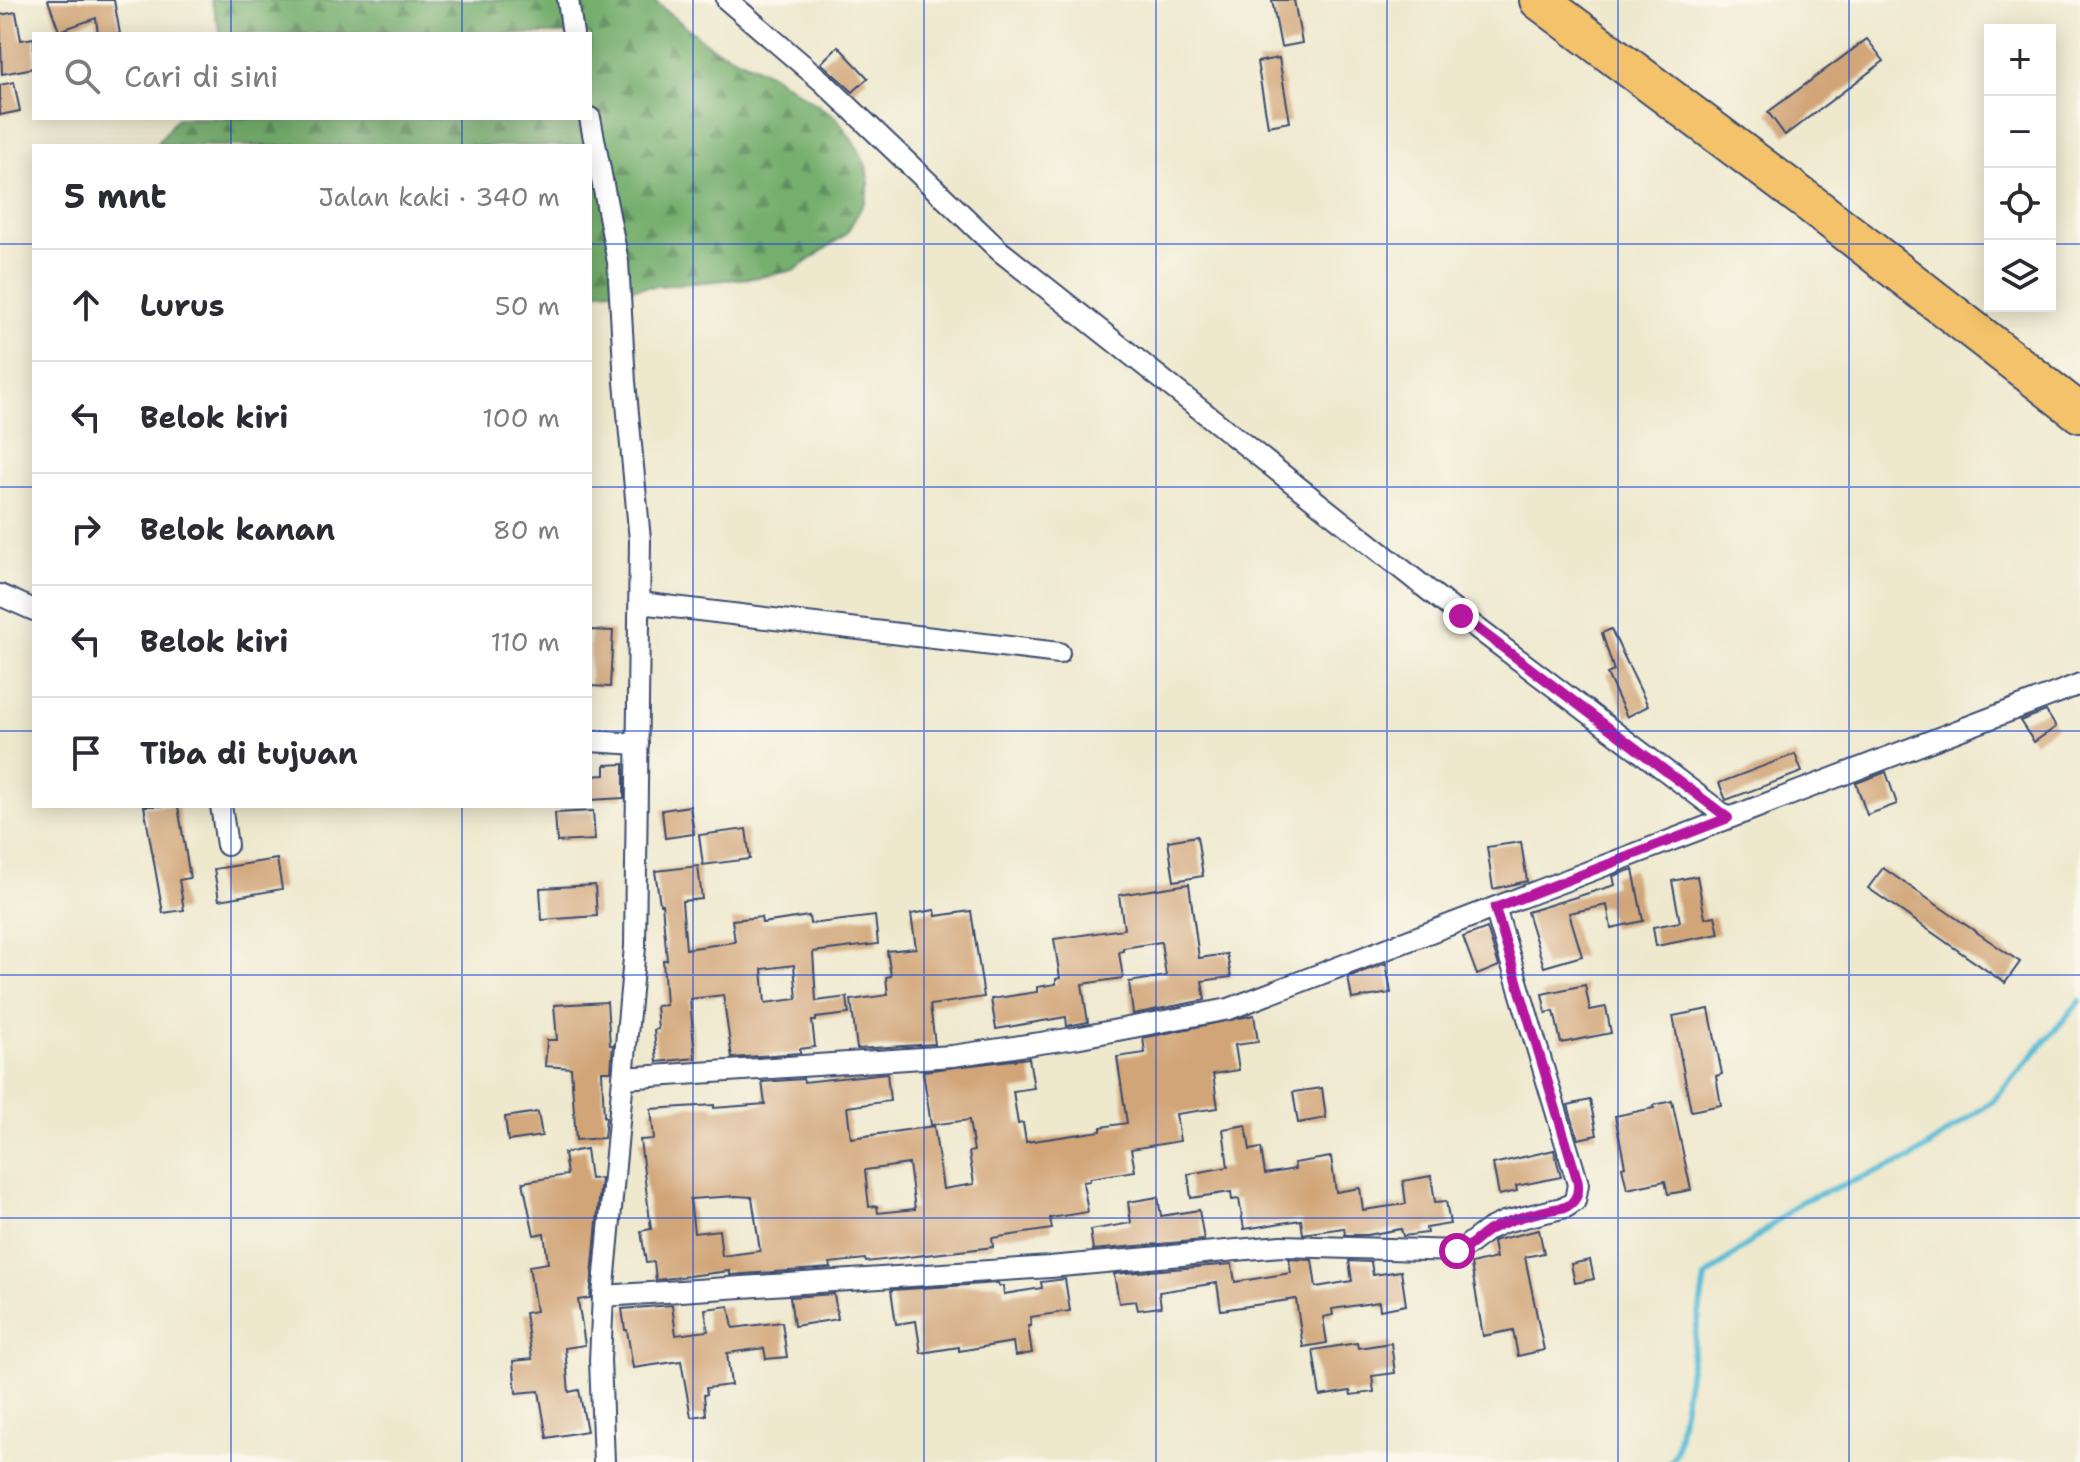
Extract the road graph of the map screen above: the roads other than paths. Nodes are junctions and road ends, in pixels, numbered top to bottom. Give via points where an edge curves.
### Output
1 (568, 0) edge
2 (727, 0) edge
3 (1539, 0) edge
4 (573, 32) edge
5 (590, 120) edge
6 (2080, 413) edge
7 (0, 595) edge
8 (640, 603) junction
9 (32, 609) edge
10 (1059, 653) dead end
11 (2080, 684) edge
12 (592, 741) edge
13 (638, 744) junction
14 (221, 808) edge
15 (1728, 818) junction
16 (227, 845) dead end
17 (1495, 908) junction
18 (623, 1078) junction
19 (603, 1296) junction
20 (604, 1462) edge

1 - 4 street
2 - 15 street via 824,83 1000,251 1461,616
3 - 6 highway
5 - 8 street via 618,262 640,540
7 - 9 street
8 - 10 street
8 - 13 street
11 - 15 street
12 - 13 street
13 - 18 street via 635,947
14 - 16 street
15 - 17 street
17 - 18 street via 1261,998 1187,1018 952,1056
17 - 19 street via 1578,1184 1575,1201 1566,1207 1504,1222 1460,1251 1281,1246
18 - 19 street
19 - 20 street

